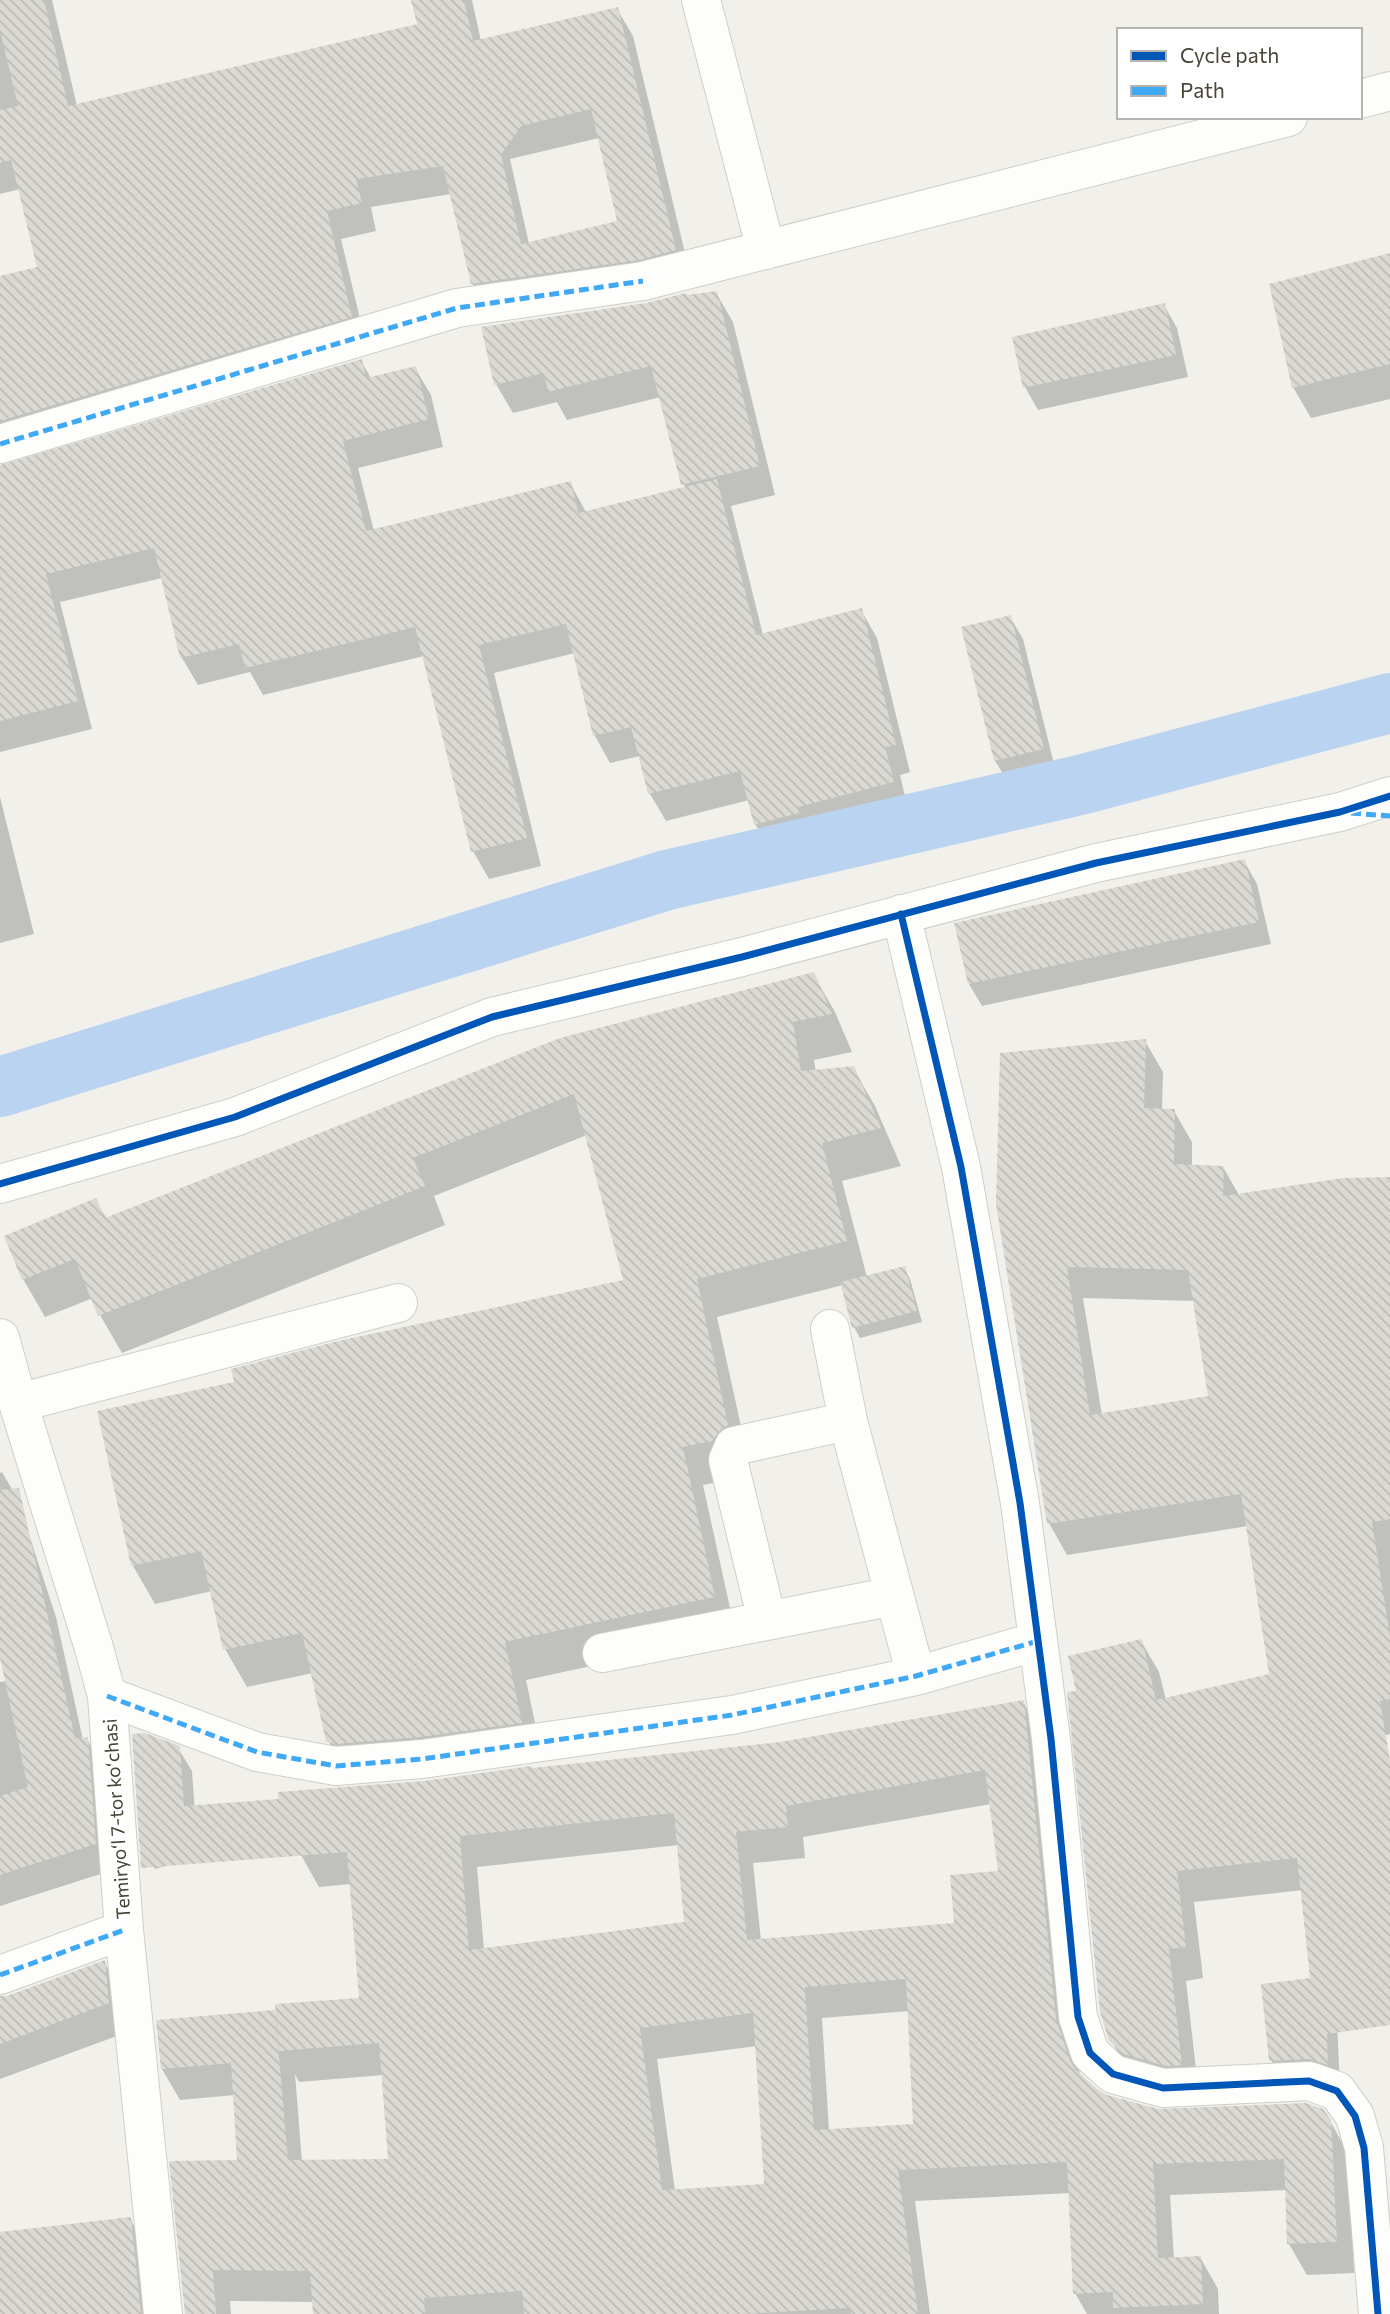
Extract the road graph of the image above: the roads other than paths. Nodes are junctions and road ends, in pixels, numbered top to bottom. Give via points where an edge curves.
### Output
1 (701, 0) edge
2 (1390, 91) edge
3 (1362, 98) edge
4 (1279, 119) edge
5 (765, 250) junction
6 (0, 444) edge
7 (1390, 796) edge
8 (1340, 812) junction
9 (1390, 816) edge
10 (901, 914) junction
11 (0, 1184) edge
12 (398, 1303) dead end
13 (830, 1329) dead end
14 (0, 1338) edge
15 (18, 1403) junction
16 (848, 1421) junction
17 (894, 1596) junction
18 (767, 1620) junction
19 (1038, 1641) junction
20 (602, 1653) dead end
21 (916, 1676) junction
22 (107, 1696) junction
23 (124, 1930) junction
24 (0, 1975) edge
25 (163, 2314) edge
26 (1378, 2314) edge

1 - 5 street
2 - 3 street
4 - 5 street
5 - 6 street via 643,281 457,308
7 - 8 street
8 - 9 street
8 - 10 street via 1096,863
10 - 11 street via 492,1017 235,1117
10 - 19 street via 961,1167 1020,1503
12 - 15 street
13 - 16 street
14 - 15 street, Temiryoʻl 7-tor koʻchasi
15 - 22 street, Temiryoʻl 7-tor koʻchasi
16 - 17 street
16 - 18 street via 734,1446 729,1460
17 - 18 street
17 - 21 street
18 - 20 street
19 - 21 street
19 - 26 street via 1077,2017 1090,2053 1113,2074 1163,2088 1309,2081 1337,2091 1355,2116 1364,2148
21 - 22 street via 732,1715 422,1759 337,1766 257,1752
22 - 23 street, Temiryoʻl 7-tor koʻchasi
23 - 24 street
23 - 25 street, Temiryoʻl 7-tor koʻchasi

